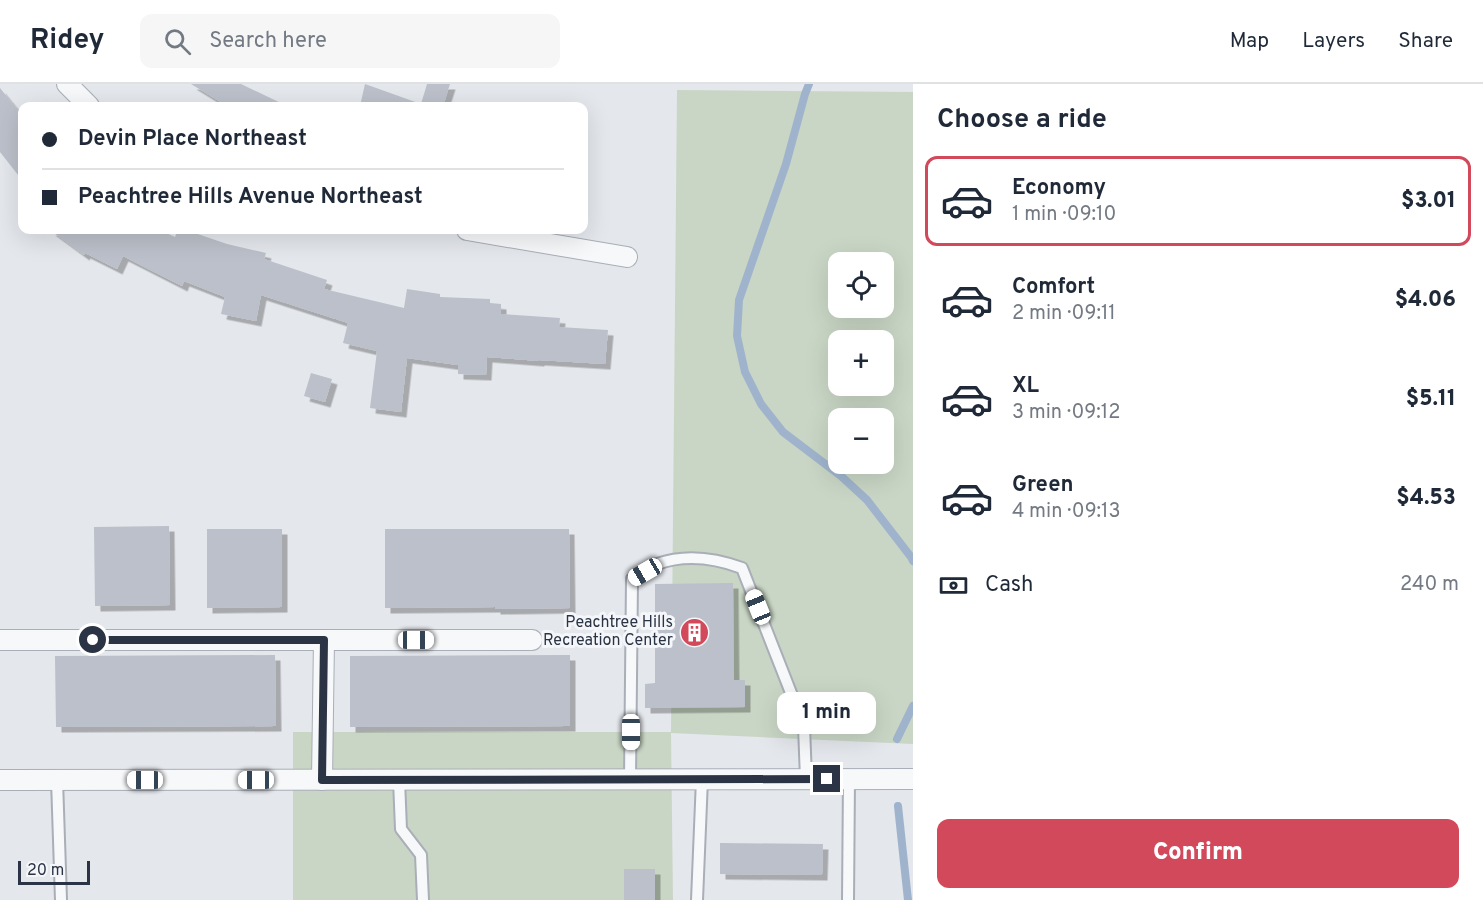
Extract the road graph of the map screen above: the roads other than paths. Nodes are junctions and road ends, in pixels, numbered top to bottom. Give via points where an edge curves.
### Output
1 (68, 84) edge
2 (85, 102) edge
3 (491, 234) edge
4 (627, 257) dead end
5 (0, 640) edge
6 (324, 640) junction
7 (532, 640) dead end
8 (913, 778) edge
9 (630, 779) junction
10 (702, 779) junction
11 (806, 779) junction
12 (849, 779) junction
13 (0, 780) edge
14 (57, 780) junction
15 (322, 780) junction
16 (399, 780) junction
17 (61, 900) edge
18 (423, 900) edge
19 (697, 900) edge
20 (848, 900) edge

1 - 2 street
3 - 4 street
5 - 6 street
6 - 7 street
6 - 15 street
8 - 12 street
9 - 10 street
9 - 11 lane via 632,579 657,564 705,558 742,568 804,726
9 - 16 street
10 - 11 street
10 - 19 lane
11 - 12 street
12 - 20 lane
13 - 14 street
14 - 15 street
14 - 17 lane
15 - 16 street
16 - 18 lane via 401,829 421,855

